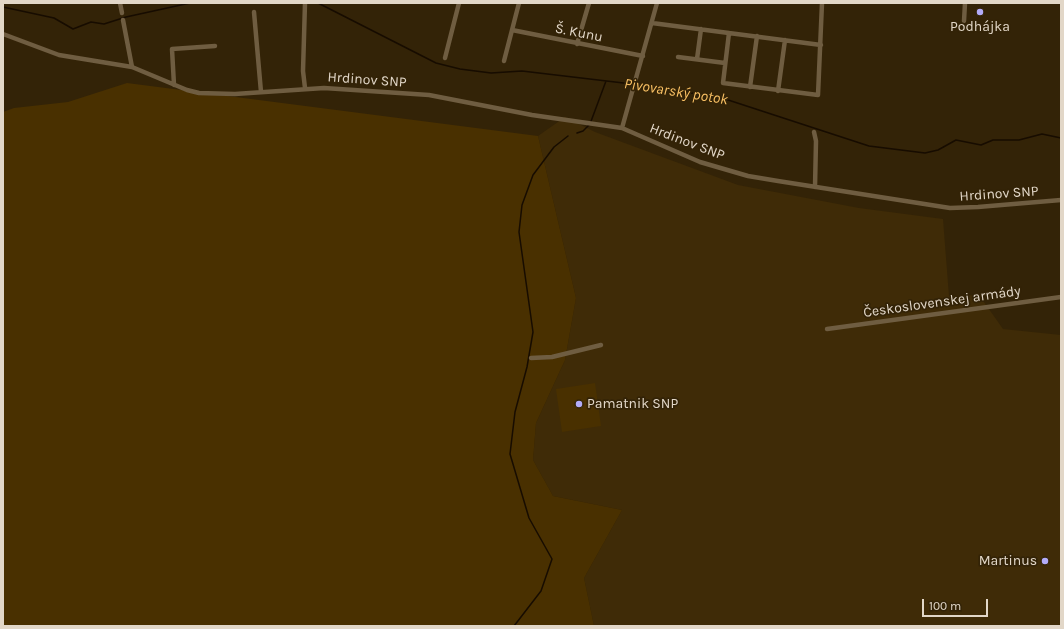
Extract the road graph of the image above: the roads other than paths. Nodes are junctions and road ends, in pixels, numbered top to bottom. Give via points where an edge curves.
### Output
1 (120, 3) edge
2 (305, 3) edge
3 (459, 3) edge
4 (519, 3) edge
5 (589, 3) edge
6 (657, 3) edge
7 (822, 3) edge
8 (965, 3) edge
9 (254, 12) dead end
10 (122, 14) dead end
11 (123, 20) dead end
12 (964, 21) dead end
13 (652, 23) junction
14 (701, 29) junction
15 (512, 30) junction
16 (729, 33) junction
17 (3, 34) edge
18 (757, 36) junction
19 (785, 40) junction
20 (578, 44) junction
21 (820, 45) junction
22 (215, 46) dead end
23 (643, 56) junction
24 (678, 57) dead end
25 (445, 58) dead end
26 (697, 59) junction
27 (504, 61) dead end
28 (725, 62) junction
29 (132, 67) junction
30 (174, 85) junction
31 (750, 87) junction
32 (305, 88) junction
33 (778, 90) junction
34 (262, 92) junction
35 (622, 128) junction
36 (814, 132) dead end
37 (815, 187) junction
38 (1061, 200) edge
39 (1061, 297) edge
40 (827, 329) dead end
41 (601, 345) dead end
42 (531, 358) dead end

1 - 10 street
2 - 32 street
3 - 25 street
4 - 15 street
5 - 20 street
6 - 13 street
7 - 21 street
8 - 12 street
9 - 34 street
11 - 29 street
13 - 14 street
13 - 23 street
14 - 16 street
14 - 26 street
15 - 20 street, Š. Kunu
15 - 27 street
16 - 18 street
16 - 28 street
17 - 29 street, Hrdinov SNP via 59,55
18 - 19 street
18 - 31 street
19 - 21 street
19 - 33 street
20 - 23 street, Š. Kunu
21 - 33 street via 818,95
22 - 30 street via 172,49
23 - 35 street
24 - 26 street
26 - 28 street
28 - 31 street via 723,83
29 - 30 street, Hrdinov SNP
30 - 34 street, Hrdinov SNP via 199,93
31 - 33 street
32 - 34 street, Hrdinov SNP
32 - 35 street, Hrdinov SNP via 429,96 498,110
35 - 37 street, Hrdinov SNP via 700,162 748,176
36 - 37 street
37 - 38 street, Hrdinov SNP via 950,208 978,208
39 - 40 street, Československej armády
41 - 42 street via 569,354

